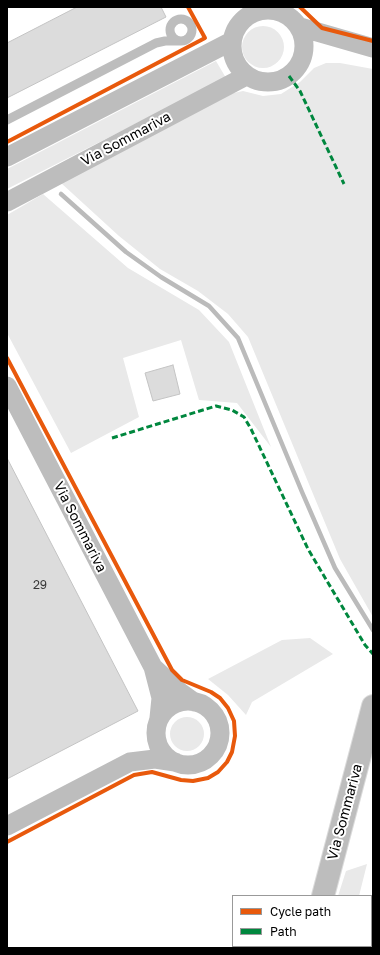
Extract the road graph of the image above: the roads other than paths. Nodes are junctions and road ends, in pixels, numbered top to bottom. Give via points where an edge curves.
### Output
1 (251, 10) edge
2 (300, 27) junction
3 (170, 28) junction
4 (341, 40) junction
5 (178, 41) junction
6 (232, 41) junction
7 (156, 43) junction
8 (373, 48) edge
9 (303, 58) junction
10 (246, 76) junction
11 (7, 120) edge
12 (7, 157) edge
13 (7, 202) edge
14 (7, 386) edge
15 (153, 667) junction
16 (194, 702) junction
17 (373, 706) edge
18 (157, 723) junction
19 (130, 762) junction
20 (175, 762) junction
21 (7, 826) edge
22 (323, 895) edge

1 - 2 street via 284,13
1 - 6 street via 240,22
2 - 4 street
2 - 9 street via 304,37
3 - 5 lane via 173,37
3 - 5 lane via 178,19 185,19 191,24 191,35 186,40
3 - 7 lane
4 - 8 street
4 - 9 street via 312,48
5 - 7 lane
6 - 10 street via 234,60
6 - 12 street
7 - 11 lane
9 - 10 street via 289,76 279,81 262,82
10 - 13 street, Via Sommariva
14 - 15 street, Via Sommariva
15 - 16 street, Via Sommariva
15 - 18 street, Via Sommariva via 161,698
16 - 18 street via 174,704 165,710
16 - 20 street via 204,705 217,720 220,731 218,742 206,759 196,764
17 - 22 main road, Via Sommariva
18 - 19 street, Via Sommariva via 146,746
18 - 20 street via 156,739 159,748 166,757
19 - 20 street, Via Sommariva via 155,759
19 - 21 street, Via Sommariva

